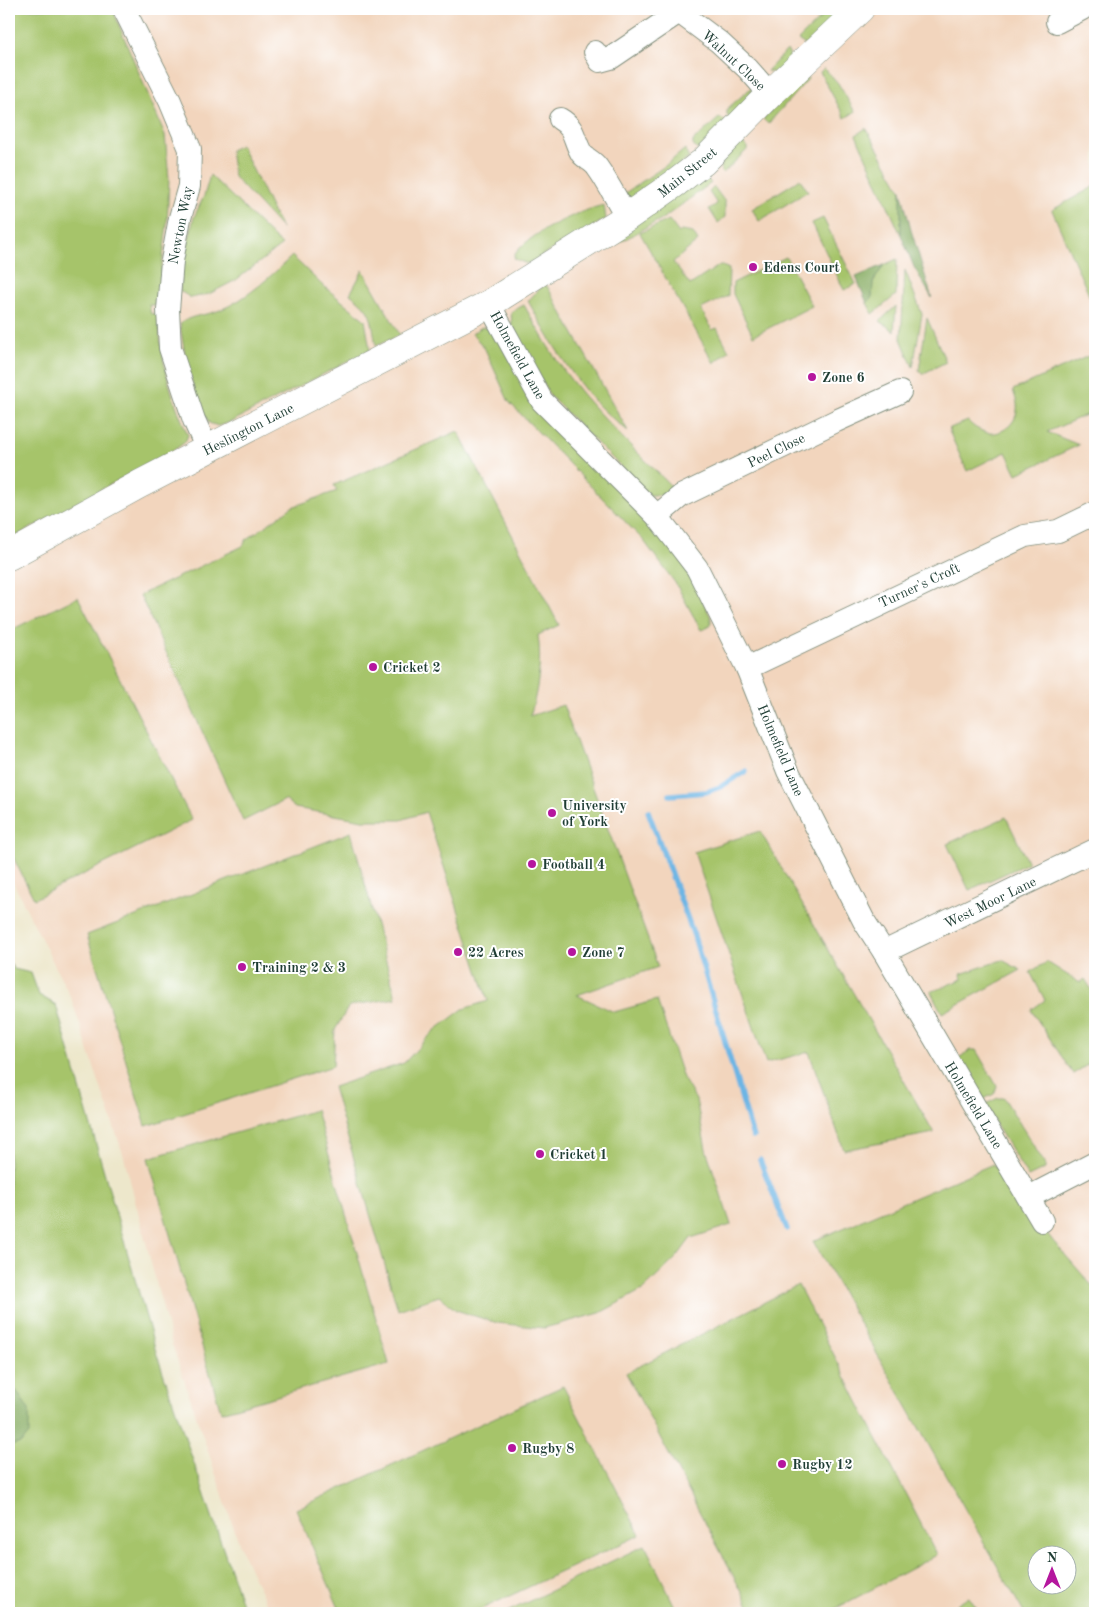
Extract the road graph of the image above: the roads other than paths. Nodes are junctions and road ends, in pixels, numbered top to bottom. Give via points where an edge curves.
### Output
1 (124, 9) edge
2 (860, 9) edge
3 (1082, 9) edge
4 (677, 10) edge
5 (1056, 22) dead end
6 (595, 52) dead end
7 (770, 94) junction
8 (560, 119) dead end
9 (627, 218) junction
10 (489, 304) junction
11 (900, 392) dead end
12 (207, 449) junction
13 (1095, 513) edge
14 (657, 516) junction
15 (9, 556) edge
16 (746, 668) junction
17 (1095, 850) edge
18 (884, 952) junction
19 (1095, 1163) edge
20 (1029, 1197) junction
21 (1042, 1221) dead end

1 - 12 street, Newton Way via 190,149 189,186 172,261 168,310 170,348
2 - 7 street, Main Street
3 - 5 street
4 - 6 street via 611,58 600,61
4 - 7 street, Walnut Close via 719,42
7 - 9 street, Main Street via 703,162
8 - 9 street via 569,124 577,146 596,165
9 - 10 street, Main Street
10 - 12 street, Heslington Lane
10 - 14 street, Holmefield Lane via 542,401
11 - 14 street, Peel Close via 681,496
12 - 15 street, Heslington Lane
13 - 16 street, Turner's Croft via 1058,531 1025,536
14 - 16 street, Holmefield Lane via 696,568
16 - 18 street, Holmefield Lane via 788,771 860,914
17 - 18 street, West Moor Lane
18 - 20 street, Holmefield Lane
19 - 20 street
20 - 21 street, Holmefield Lane

